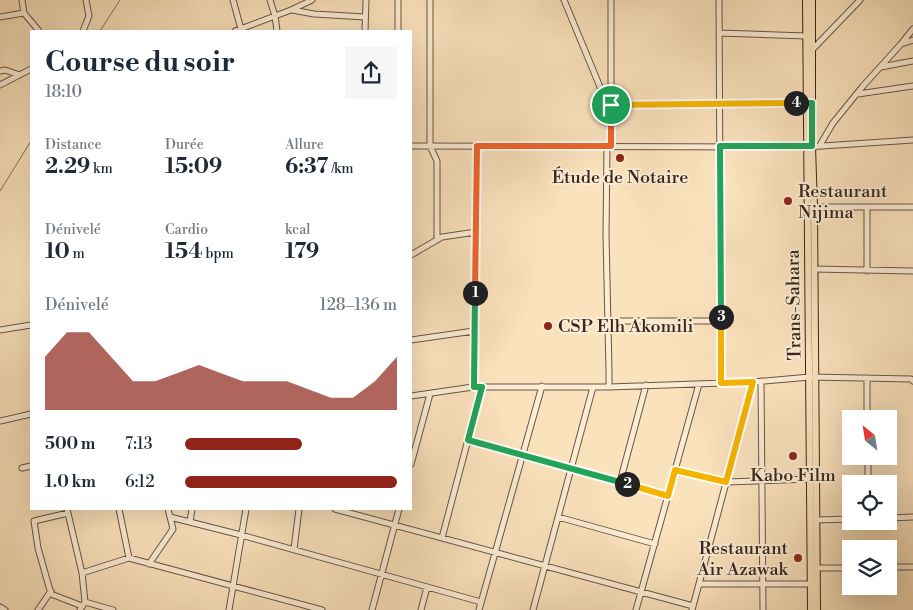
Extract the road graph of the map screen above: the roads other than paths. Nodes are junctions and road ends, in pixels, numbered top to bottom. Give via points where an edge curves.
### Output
1 (22, 0) edge
2 (86, 0) edge
3 (232, 0) edge
4 (270, 0) edge
5 (366, 0) edge
6 (398, 0) edge
7 (430, 0) edge
8 (564, 0) edge
9 (611, 0) edge
10 (719, 0) edge
11 (806, 0) edge
12 (812, 0) edge
13 (860, 0) edge
14 (309, 1) edge
15 (291, 10) junction
16 (24, 13) junction
17 (275, 16) junction
18 (0, 17) edge
19 (364, 17) junction
20 (252, 28) edge
21 (38, 30) edge
22 (83, 30) edge
23 (238, 30) edge
24 (277, 30) edge
25 (365, 30) edge
26 (398, 30) edge
27 (913, 30) edge
28 (719, 33) junction
29 (807, 36) junction
30 (913, 40) edge
31 (901, 44) junction
32 (810, 52) junction
33 (913, 61) edge
34 (881, 67) junction
35 (30, 69) edge
36 (0, 71) edge
37 (20, 74) junction
38 (0, 85) edge
39 (913, 86) edge
40 (857, 94) junction
41 (720, 103) junction
42 (809, 103) junction
43 (611, 105) junction
44 (611, 114) junction
45 (913, 140) edge
46 (412, 146) edge
47 (430, 146) junction
48 (477, 146) junction
49 (609, 146) junction
50 (720, 146) junction
51 (813, 146) junction
52 (810, 185) junction
53 (814, 207) junction
54 (913, 207) edge
55 (867, 208) junction
56 (476, 232) junction
57 (437, 240) junction
58 (412, 254) edge
59 (814, 269) junction
60 (867, 271) junction
61 (913, 271) edge
62 (608, 321) junction
63 (721, 321) junction
64 (30, 325) edge
65 (0, 330) edge
66 (474, 331) junction
67 (412, 340) edge
68 (813, 378) junction
69 (867, 378) junction
70 (761, 381) junction
71 (913, 381) edge
72 (753, 382) junction
73 (721, 383) junction
74 (699, 384) junction
75 (646, 385) junction
76 (542, 386) junction
77 (593, 386) junction
78 (474, 387) junction
79 (482, 387) junction
80 (609, 387) junction
81 (430, 394) junction
82 (412, 396) edge
83 (867, 410) edge
84 (30, 414) edge
85 (0, 421) edge
86 (468, 440) junction
87 (522, 456) junction
88 (412, 460) edge
89 (30, 466) edge
90 (22, 468) dead end
91 (571, 469) junction
92 (675, 470) junction
93 (811, 478) junction
94 (762, 480) junction
95 (620, 482) junction
96 (726, 482) junction
97 (668, 496) junction
98 (119, 510) edge
99 (168, 510) edge
100 (192, 510) edge
101 (246, 510) edge
102 (299, 510) edge
103 (347, 510) edge
104 (399, 510) edge
105 (67, 511) edge
106 (170, 517) junction
107 (558, 517) junction
108 (913, 517) edge
109 (897, 518) edge
110 (842, 519) edge
111 (816, 520) junction
112 (190, 522) junction
113 (395, 525) junction
114 (241, 535) junction
115 (442, 538) junction
116 (655, 544) junction
117 (294, 549) junction
118 (495, 552) junction
119 (129, 558) junction
120 (149, 564) junction
121 (545, 566) junction
122 (897, 567) edge
123 (913, 567) edge
124 (817, 568) junction
125 (842, 568) edge
126 (82, 573) junction
127 (382, 574) junction
128 (699, 584) junction
129 (763, 584) junction
130 (811, 584) junction
131 (233, 586) junction
132 (427, 587) junction
133 (50, 591) junction
134 (641, 592) junction
135 (481, 602) junction
136 (82, 606) edge
137 (0, 608) edge
138 (692, 608) edge
139 (5, 610) edge
140 (38, 610) edge
141 (113, 610) edge
142 (229, 610) edge
143 (322, 610) edge
144 (372, 610) edge
145 (421, 610) edge
146 (479, 610) edge
147 (533, 610) edge
148 (636, 610) edge
149 (763, 610) edge
150 (811, 610) edge
151 (817, 610) edge

1 - 16 street
2 - 22 street via 89,16
3 - 23 street
4 - 17 street
5 - 19 street
6 - 26 street
7 - 47 street
8 - 44 street
9 - 43 street
10 - 28 street
11 - 29 main road, Trans-Sahara
12 - 32 main road, Trans-Sahara
13 - 32 street
14 - 15 street
15 - 17 street
15 - 19 street
16 - 18 street
16 - 21 street
17 - 20 street
17 - 24 street
19 - 25 street
20 - 23 street
27 - 31 street
28 - 29 street
28 - 41 street
29 - 32 main road, Trans-Sahara
30 - 31 street
31 - 34 street
32 - 42 main road, Trans-Sahara
33 - 34 street
34 - 40 street
35 - 37 street
36 - 37 street
37 - 38 street
39 - 40 street
40 - 51 street
41 - 42 street
41 - 43 street
41 - 50 street
42 - 51 main road, Trans-Sahara
43 - 44 street
44 - 49 street
45 - 51 street
46 - 47 street
47 - 48 street
47 - 57 street via 437,161
48 - 49 street
48 - 56 street
49 - 50 street
49 - 62 street
50 - 51 street
50 - 63 street
51 - 52 main road, Trans-Sahara
52 - 53 main road, Trans-Sahara
52 - 68 main road, Trans-Sahara
53 - 55 street
53 - 59 main road, Trans-Sahara
54 - 55 street
55 - 60 street
56 - 57 street
56 - 66 street
57 - 58 street
59 - 60 street
59 - 68 main road, Trans-Sahara
60 - 61 street
62 - 63 street
62 - 80 street
63 - 73 street
64 - 65 street
66 - 67 street
66 - 78 street
68 - 69 street
68 - 70 street
68 - 93 main road, Trans-Sahara
68 - 111 main road, Trans-Sahara
69 - 71 street
69 - 83 street
70 - 72 street
70 - 94 street
72 - 73 street
72 - 96 street
73 - 74 street
74 - 75 street
74 - 92 street
75 - 80 street
75 - 95 street
76 - 77 street
76 - 79 street
76 - 87 street
77 - 80 street
77 - 91 street
78 - 79 street
78 - 81 street
79 - 86 street
81 - 82 street
81 - 88 street
84 - 85 street
86 - 87 street
86 - 115 street
87 - 91 street
87 - 118 street
89 - 90 street
91 - 95 street
91 - 107 street
92 - 96 street
92 - 97 street
93 - 94 street
93 - 130 main road, Trans-Sahara
94 - 96 street
94 - 129 street
95 - 97 street
96 - 128 street
97 - 116 street
98 - 119 street
99 - 106 street
100 - 112 street
101 - 114 street
102 - 117 street
103 - 113 street
104 - 113 street
105 - 126 street
105 - 133 street via 34,521
106 - 112 street
106 - 120 street via 173,529
107 - 116 street
107 - 121 street
108 - 109 street
110 - 111 street
111 - 124 main road, Trans-Sahara
112 - 114 street
113 - 115 street
113 - 127 street
114 - 117 street
114 - 131 street
115 - 118 street
116 - 134 street
117 - 127 street
118 - 121 street
118 - 135 street
119 - 120 street
119 - 126 street
120 - 131 street
121 - 134 street
121 - 147 street
122 - 123 street
124 - 125 street
124 - 151 main road, Trans-Sahara
126 - 136 street
127 - 132 street
127 - 144 street
128 - 129 street
128 - 138 street
129 - 130 street
129 - 149 street
130 - 150 main road, Trans-Sahara
131 - 142 street
131 - 143 street
132 - 135 street
132 - 145 street
133 - 136 street
133 - 140 street
134 - 138 street
134 - 148 street
135 - 146 street
136 - 141 street
137 - 139 street
150 - 151 street

